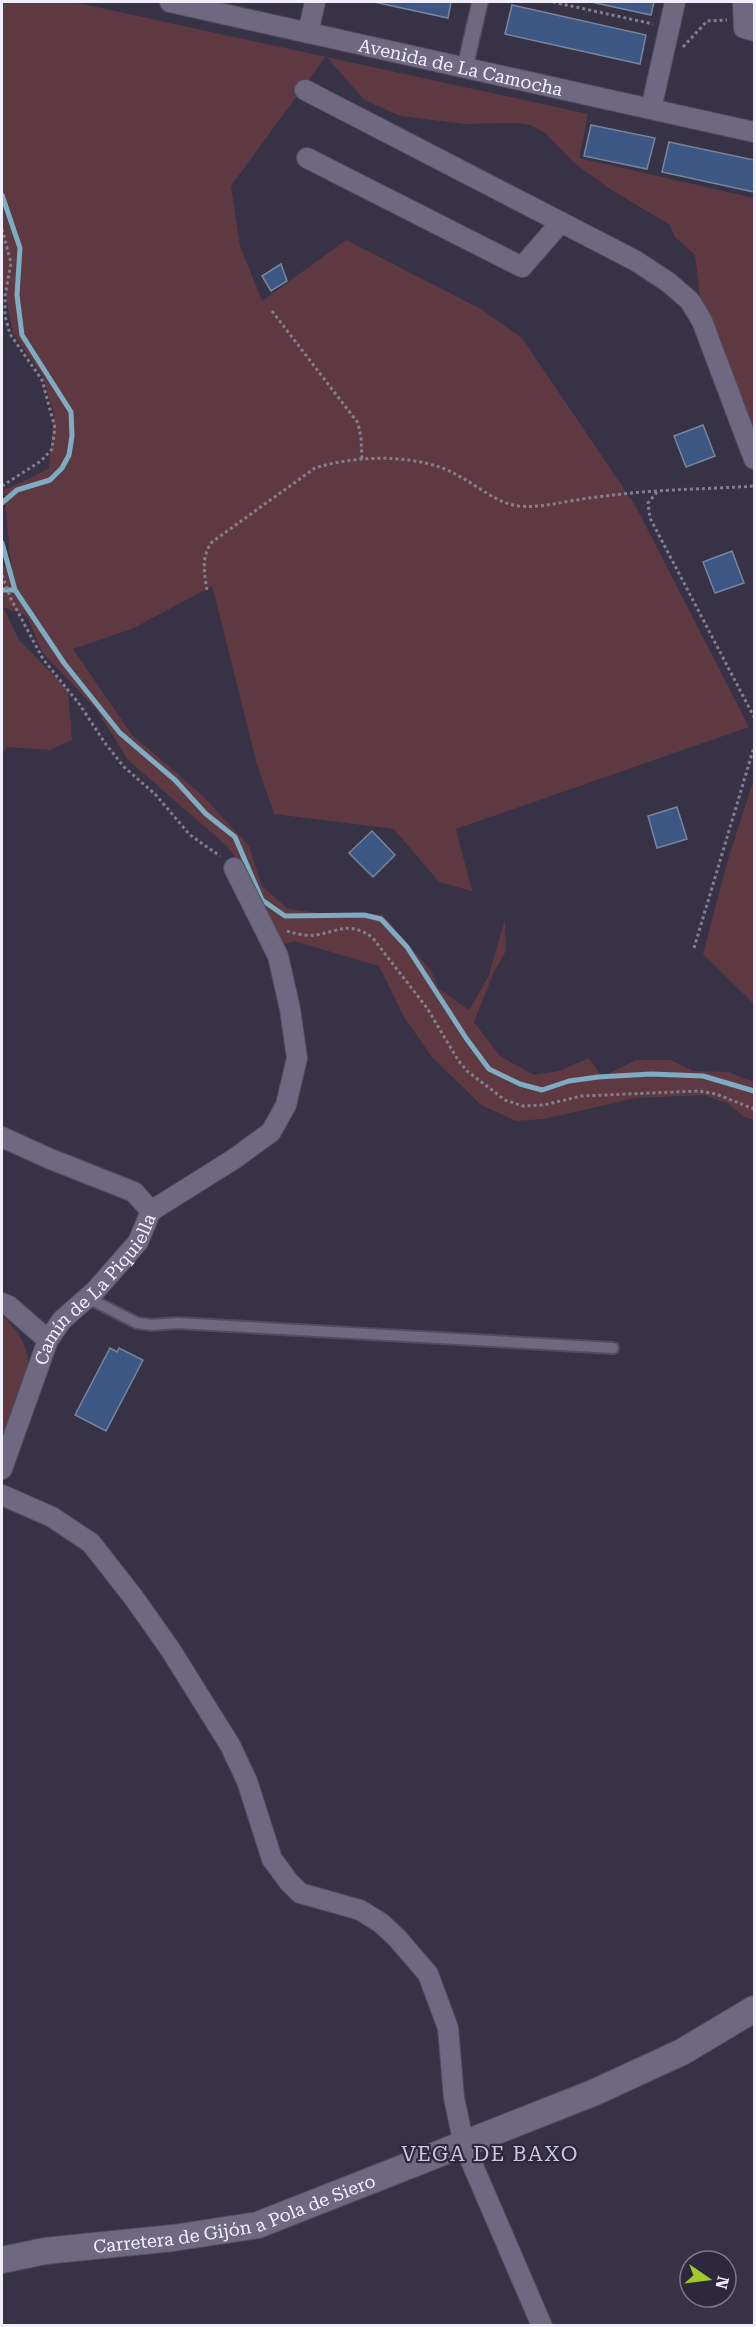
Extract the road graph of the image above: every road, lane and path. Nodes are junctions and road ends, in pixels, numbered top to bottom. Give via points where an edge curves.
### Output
1 (170, 2) edge
2 (315, 2) edge
3 (480, 2) edge
4 (553, 2) edge
5 (675, 2) edge
6 (747, 17) edge
7 (308, 33) junction
8 (667, 36) junction
9 (465, 67) junction
10 (305, 90) dead end
11 (651, 109) junction
12 (754, 132) edge
13 (307, 158) dead end
14 (561, 222) junction
15 (2, 229) edge
16 (272, 311) dead end
17 (754, 459) edge
18 (362, 460) junction
19 (2, 486) edge
20 (754, 486) edge
21 (657, 492) junction
22 (2, 574) edge
23 (207, 590) dead end
24 (754, 717) edge
25 (754, 747) edge
26 (234, 868) joint
27 (265, 925) junction
28 (694, 948) dead end
29 (754, 1109) edge
30 (2, 1137) edge
31 (151, 1211) junction
32 (88, 1298) junction
33 (2, 1303) edge
34 (48, 1340) junction
35 (613, 1347) dead end
36 (2, 1469) edge
37 (2, 1494) edge
38 (754, 2009) edge
39 (464, 2145) junction
40 (2, 2260) edge
41 (542, 2325) edge

1 - 7 street, Avenida de La Camocha
2 - 7 street
3 - 9 street
4 - 8 path
5 - 8 street
6 - 8 path via 707,21 684,48
7 - 9 street, Avenida de La Camocha
8 - 11 street
9 - 11 street, Avenida de La Camocha
10 - 14 street
11 - 12 street, Avenida de La Camocha
13 - 14 street via 522,267
14 - 17 street via 636,261 690,301 702,321
15 - 19 path via 10,263 5,316 10,334 42,380 55,428 52,449
16 - 18 path via 358,423
18 - 21 path via 414,460 436,465 516,506
18 - 23 path via 315,468 212,542 205,552
20 - 21 path
21 - 24 path via 648,502 650,518
22 - 26 path via 43,659 105,743 190,835
25 - 28 path
26 - 27 street, Camín de La Piquiella
27 - 29 path via 315,935 345,927 372,937 427,1008 458,1060 505,1100 523,1106 581,1096 699,1091
27 - 31 street, Camín de La Piquiella via 278,956 297,1058 286,1105 271,1132
30 - 31 street via 134,1191
31 - 32 street, Camín de La Piquiella via 138,1242
32 - 34 street, Camín de La Piquiella via 62,1320
32 - 35 lane via 137,1323 152,1325 177,1323
33 - 34 street
34 - 36 street, Camín de La Piquiella
37 - 39 street via 52,1516 91,1543 134,1598 230,1745 247,1781 272,1859 289,1882 300,1893 360,1910 381,1923 428,1974 448,2028 454,2098
38 - 39 street, Carretera de Gijón a Pola de Siero via 672,2056
39 - 40 street, Carretera de Gijón a Pola de Siero via 258,2225 45,2251
39 - 41 street

